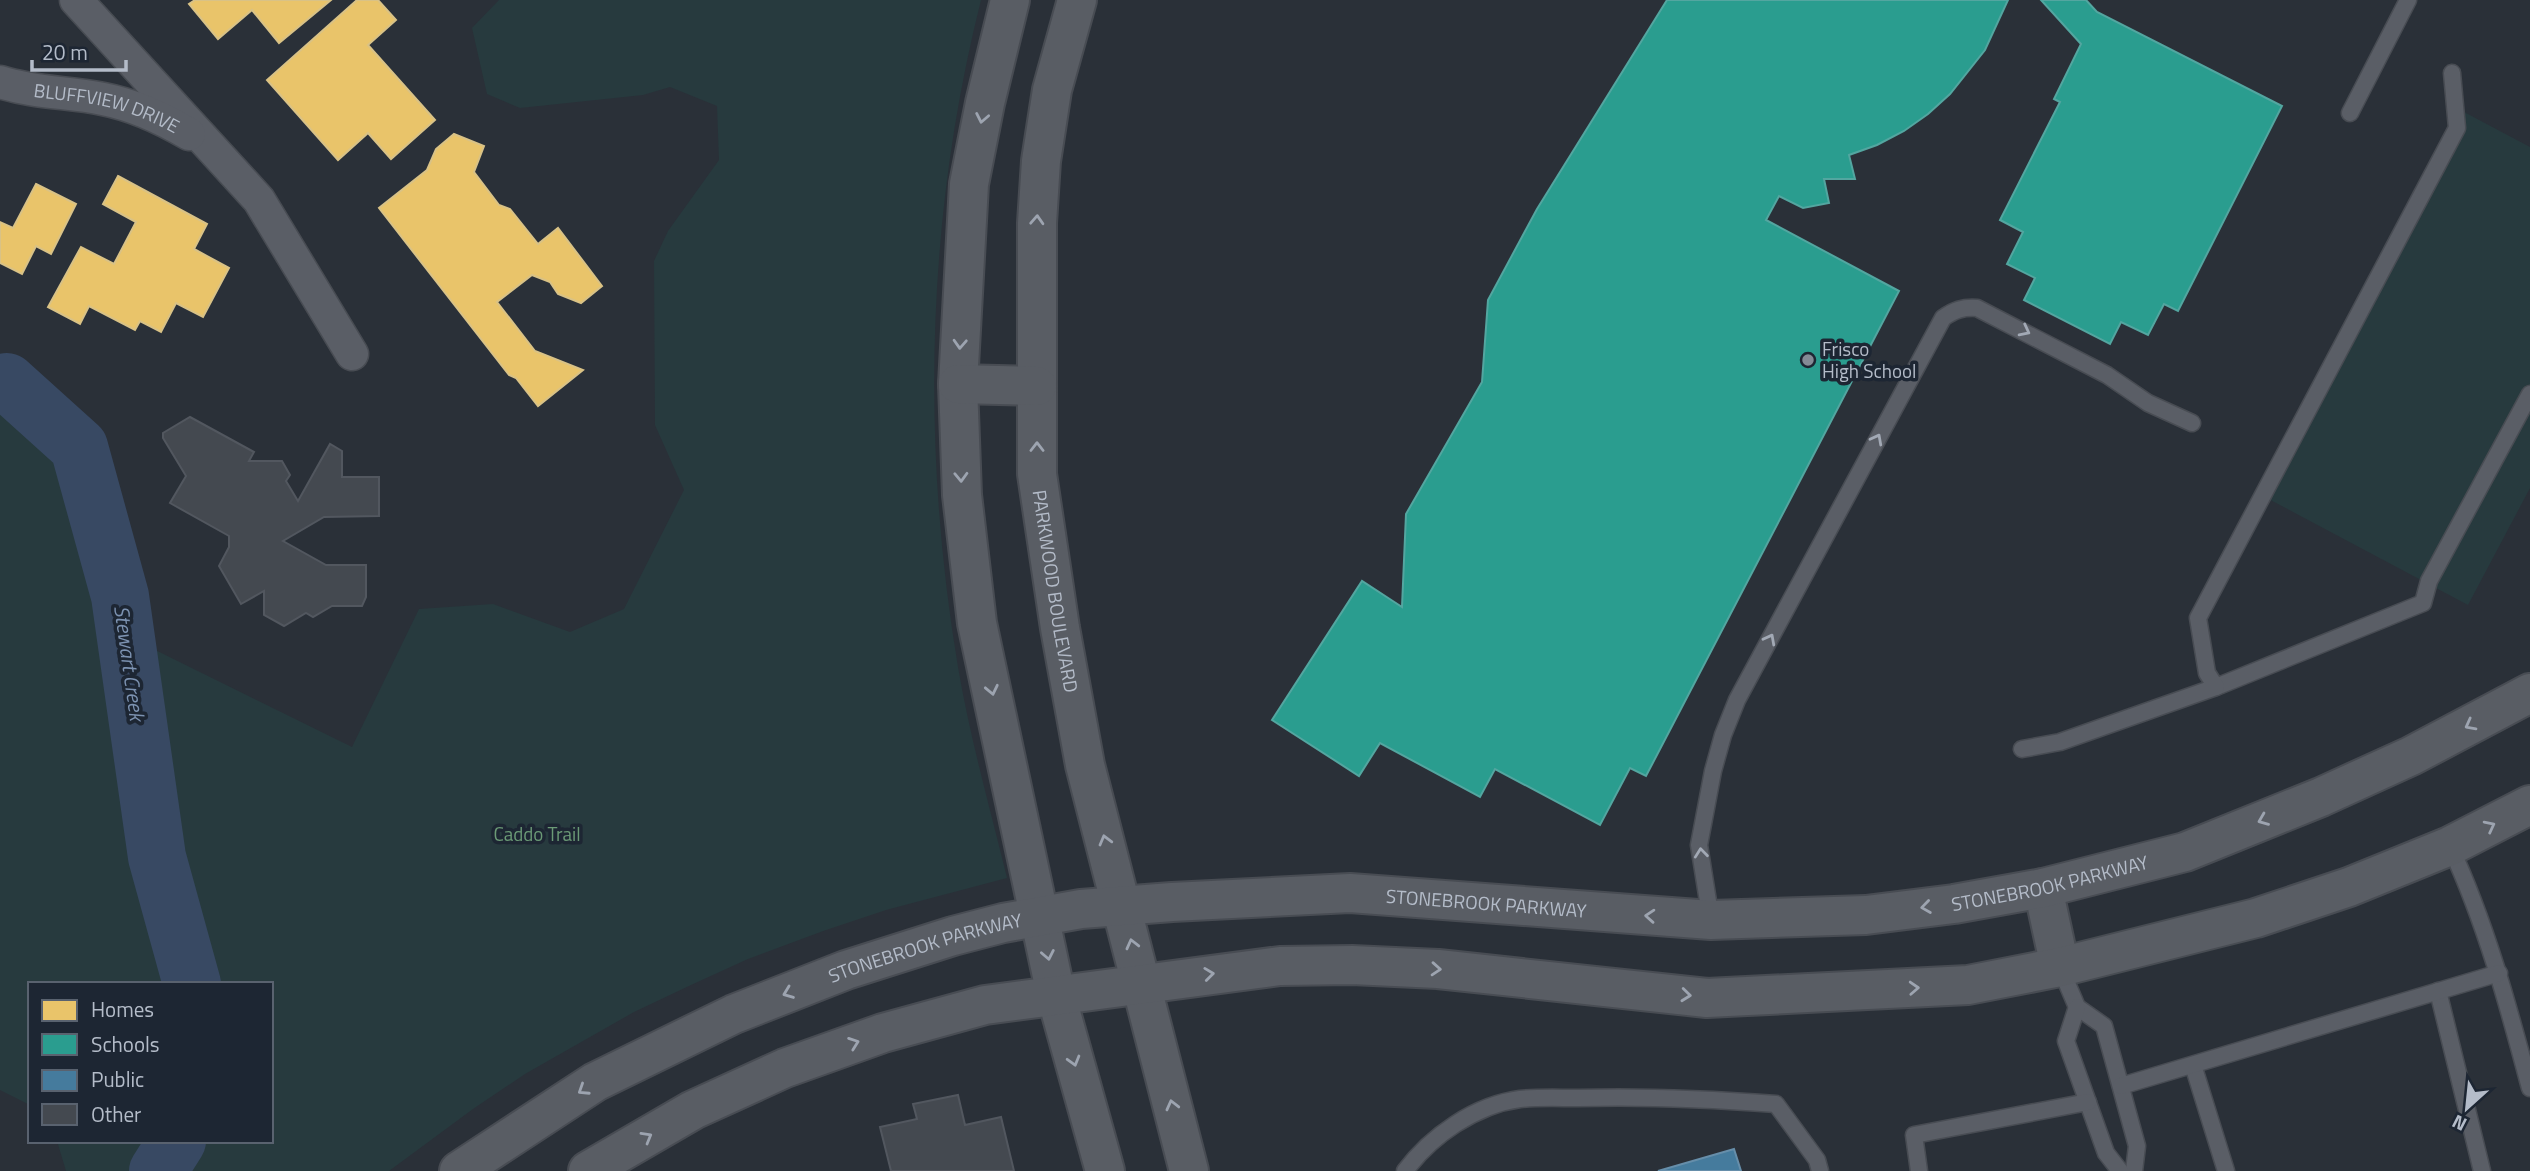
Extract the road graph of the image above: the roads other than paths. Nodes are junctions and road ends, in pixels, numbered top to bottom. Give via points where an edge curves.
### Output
1 (76, 0) edge
2 (1010, 0) edge
3 (1077, 0) edge
4 (2408, 0) edge
5 (2452, 73) dead end
6 (0, 82) edge
7 (2350, 113) dead end
8 (238, 175) junction
9 (352, 354) dead end
10 (958, 384) junction
11 (1037, 386) junction
12 (2530, 394) edge
13 (2192, 423) dead end
14 (2216, 687) junction
15 (2530, 693) edge
16 (2022, 749) dead end
17 (2530, 805) edge
18 (2450, 846) junction
19 (2043, 888) junction
20 (1122, 906) junction
21 (1040, 915) junction
22 (1711, 920) junction
23 (2060, 967) junction
24 (2499, 973) junction
25 (1141, 983) junction
26 (2438, 992) junction
27 (1056, 995) junction
28 (2077, 1007) junction
29 (2193, 1065) junction
30 (2121, 1086) junction
31 (2530, 1088) edge
32 (2088, 1102) junction
33 (459, 1171) edge
34 (588, 1171) edge
35 (1105, 1171) edge
36 (1189, 1171) edge
37 (1405, 1171) edge
38 (1820, 1171) edge
39 (1919, 1171) edge
40 (2120, 1171) edge
41 (2134, 1171) edge
42 (2226, 1171) edge
43 (2482, 1171) edge

1 - 8 street, BLUFFVIEW DRIVE
2 -> 10 main road via 969,184
11 -> 3 main road, PARKWOOD BOULEVARD via 1041,160 1052,90
4 - 7 lane
5 - 14 lane via 2457,128 2197,618 2207,673
6 - 8 street, BLUFFVIEW DRIVE via 38,92 102,98 150,113 194,137
8 - 9 street, BLUFFVIEW DRIVE via 267,213
10 - 11 main road
10 -> 21 main road via 962,495 977,623
20 -> 11 main road, PARKWOOD BOULEVARD via 1085,765 1060,628 1037,474
12 - 14 lane via 2429,581 2423,603
22 -> 13 lane via 1699,845 1723,734 1737,700 1943,318 1965,307 1977,308
14 - 16 lane via 2060,742
15 -> 19 main road, STONEBROOK PARKWAY via 2400,761 2185,852
18 -> 17 main road
18 - 23 main road via 2256,918
18 - 24 lane
19 -> 22 main road, STONEBROOK PARKWAY via 1866,915
19 - 23 main road
20 - 21 main road, STONEBROOK PARKWAY
22 -> 20 main road, STONEBROOK PARKWAY via 1350,893
25 -> 20 main road, PARKWOOD BOULEVARD
21 -> 27 main road
21 -> 33 main road, STONEBROOK PARKWAY via 953,936 846,970 734,1014 595,1082
25 -> 23 main road via 1280,966 1352,965 1438,969 1707,998 1968,985
23 - 28 lane
24 - 26 lane
24 - 31 lane
25 - 27 main road
36 -> 25 main road, PARKWOOD BOULEVARD
26 - 29 lane
26 - 43 lane
34 -> 27 main road via 693,1110 785,1068 985,1004
27 -> 35 main road
28 - 30 lane via 2104,1026
28 - 32 lane via 2066,1041
29 - 30 lane
29 - 42 lane
30 - 41 lane via 2137,1146
32 - 39 lane via 1914,1135
32 - 40 lane via 2106,1153
37 - 38 lane via 1441,1135 1494,1106 1519,1099 1616,1097 1776,1104 1817,1160

